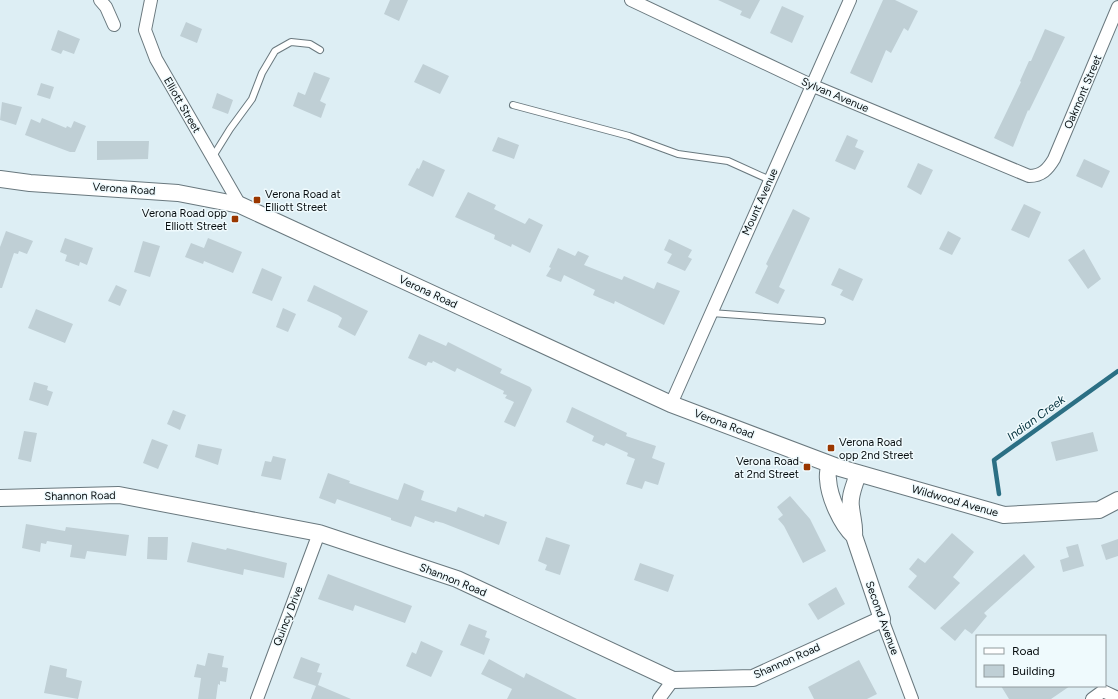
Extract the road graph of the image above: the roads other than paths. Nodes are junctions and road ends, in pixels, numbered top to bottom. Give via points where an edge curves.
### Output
1 (100, 0) edge
2 (151, 0) edge
3 (631, 0) edge
4 (850, 0) edge
5 (1118, 7) edge
6 (114, 25) dead end
7 (320, 50) dead end
8 (811, 85) junction
9 (513, 105) dead end
10 (212, 158) junction
11 (1043, 173) joint
12 (0, 178) edge
13 (770, 180) junction
14 (240, 205) junction
15 (711, 313) junction
16 (822, 321) dead end
17 (671, 404) junction
18 (835, 466) junction
19 (858, 473) junction
20 (0, 498) edge
21 (1118, 500) edge
22 (319, 533) junction
23 (854, 536) junction
24 (882, 619) junction
25 (673, 680) junction
26 (1118, 698) edge
27 (257, 699) edge
28 (659, 699) edge
29 (912, 699) edge
30 (1092, 699) edge

1 - 6 street
2 - 10 street, Elliott Street via 145,30 156,59
3 - 8 street, Sylvan Avenue
4 - 8 street, Mount Avenue
5 - 11 street, Oakmont Street via 1054,159
7 - 10 lane via 310,44 291,42 275,51 252,99
8 - 11 street, Sylvan Avenue via 1029,176
8 - 13 street, Mount Avenue
9 - 13 lane via 629,136 678,154 728,161
10 - 14 street, Elliott Street
12 - 14 street, Verona Road via 30,183 178,193
13 - 15 street, Mount Avenue
14 - 17 street, Verona Road
15 - 16 lane
15 - 17 street, Mount Avenue
17 - 18 street, Verona Road
18 - 19 street, Wildwood Avenue
18 - 23 street, Second Avenue via 828,480 836,508 846,529
19 - 21 street, Wildwood Avenue via 1004,516 1099,510
19 - 23 street, Second Avenue via 852,489
20 - 22 street, Shannon Road via 119,495
22 - 25 street, Shannon Road via 457,579
22 - 27 street, Quincy Drive
23 - 24 street, Second Avenue
24 - 25 street, Shannon Road via 753,678
24 - 29 street, Second Avenue
25 - 28 street
26 - 30 street via 1103,691

